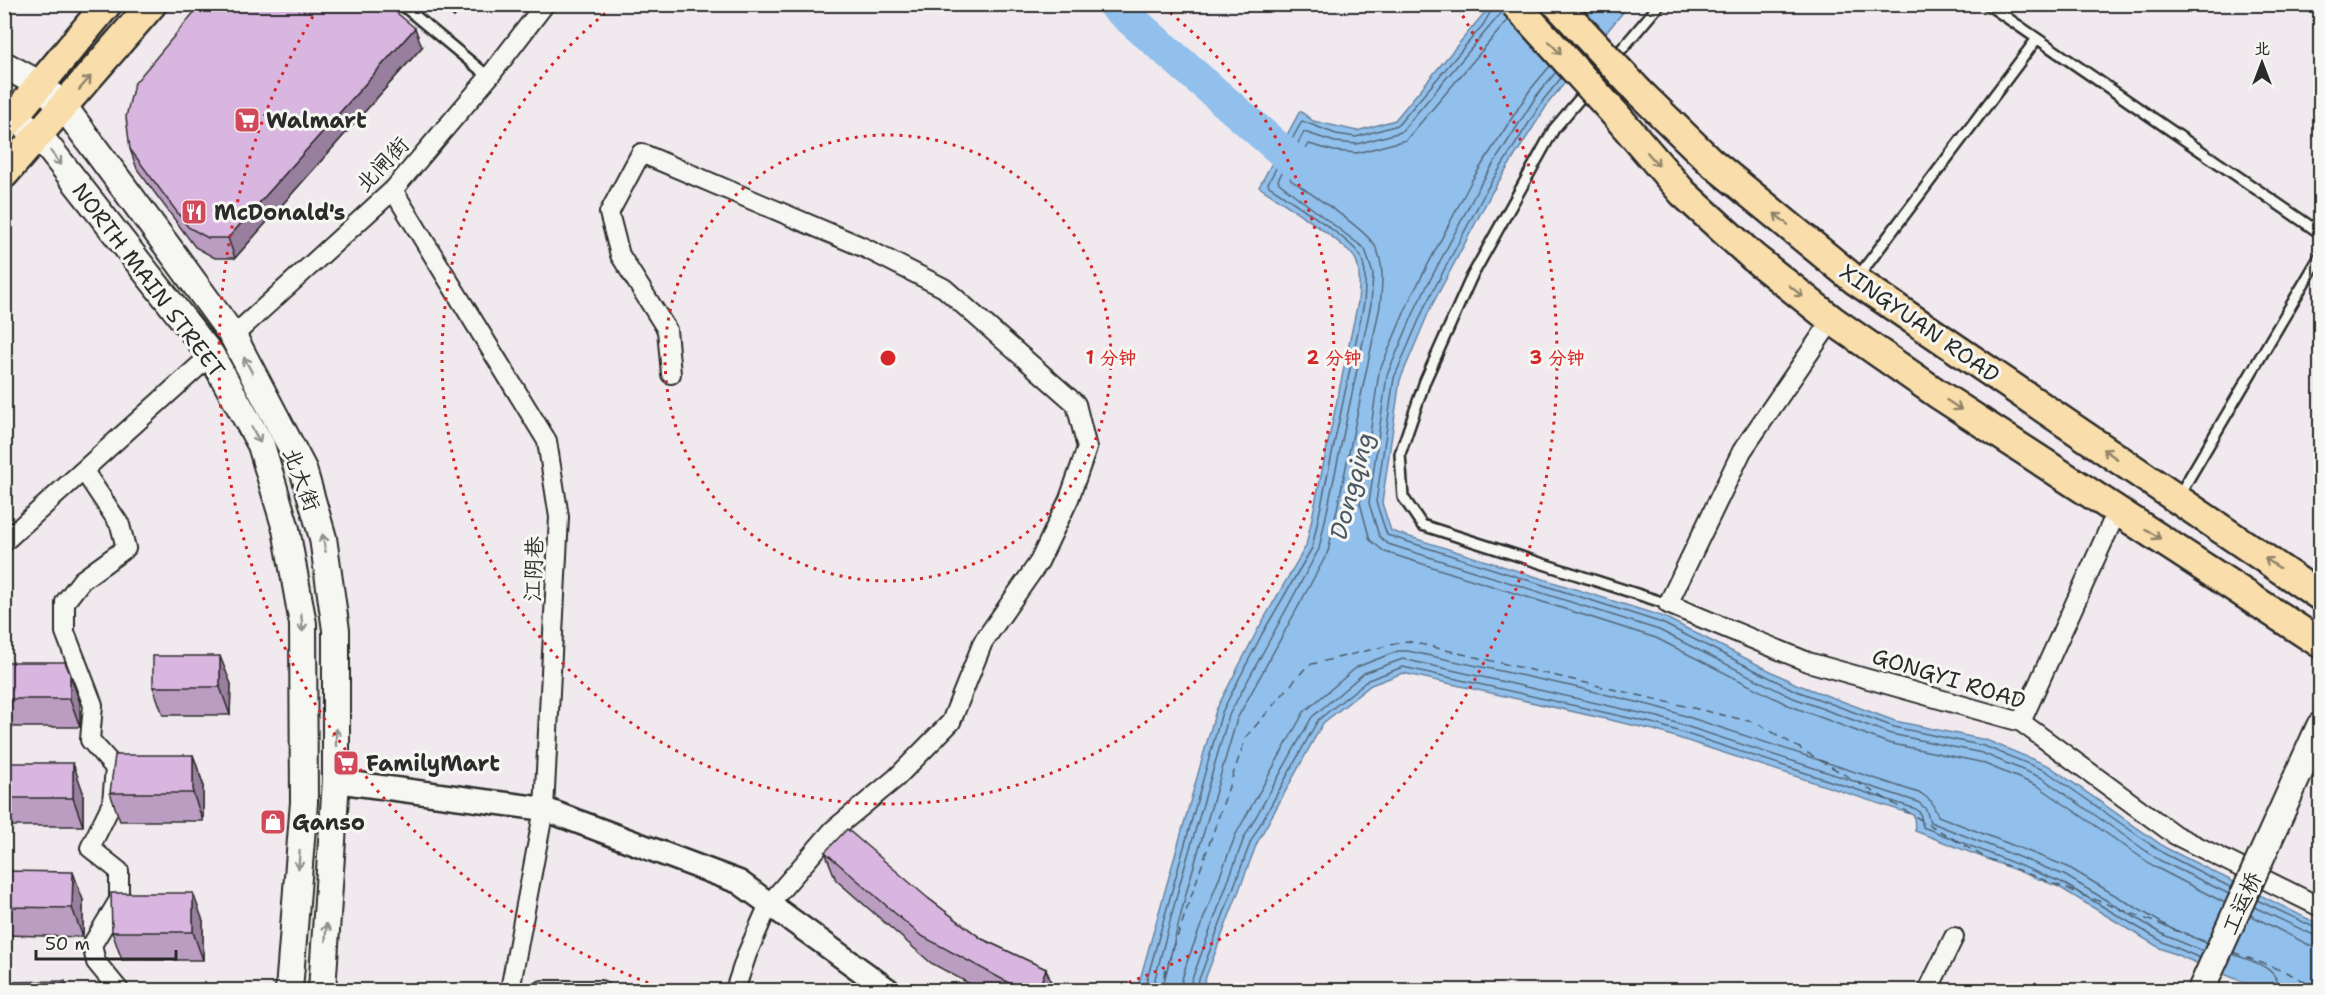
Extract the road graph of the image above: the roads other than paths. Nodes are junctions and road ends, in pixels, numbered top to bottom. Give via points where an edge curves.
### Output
1 (107, 4) edge
2 (152, 4) edge
3 (401, 4) edge
4 (545, 4) edge
5 (1515, 4) edge
6 (1557, 4) edge
7 (1660, 4) edge
8 (1987, 4) edge
9 (2036, 40) junction
10 (4, 65) edge
11 (489, 77) junction
12 (41, 85) junction
13 (64, 107) junction
14 (8, 118) edge
15 (38, 134) junction
16 (4, 174) edge
17 (393, 190) junction
18 (2320, 233) edge
19 (2320, 256) edge
20 (1855, 280) junction
21 (1832, 320) junction
22 (233, 336) junction
23 (211, 355) junction
24 (671, 374) dead end
25 (84, 471) junction
26 (2177, 500) junction
27 (2117, 511) junction
28 (4, 542) edge
29 (2320, 596) edge
30 (1668, 604) junction
31 (2320, 644) edge
32 (2021, 722) junction
33 (2320, 726) edge
34 (336, 781) junction
35 (543, 809) junction
36 (770, 904) junction
37 (2320, 907) edge
38 (1954, 937) dead end
39 (119, 990) edge
40 (289, 990) edge
41 (322, 990) edge
42 (510, 990) edge
43 (543, 990) edge
44 (600, 990) edge
45 (735, 990) edge
46 (888, 990) edge
47 (1928, 990) edge
48 (2201, 990) edge

1 - 12 main road
13 -> 2 main road
3 - 11 lane
4 - 11 street, 北闸街
5 -> 21 main road, XINGYUAN ROAD, bridge via 1683,193 1753,257
20 -> 6 main road, XINGYUAN ROAD, bridge via 1710,161
7 - 30 lane via 1554,129 1471,278 1425,381 1400,454 1402,497 1422,525
8 - 9 lane
9 - 18 lane
9 - 20 lane
10 - 12 main road, 北大街
11 - 17 street, 北闸街
12 - 13 main road, 北大街
12 - 14 main road
13 - 15 main road
13 - 22 main road, 北大街
14 - 15 main road, NORTH MAIN STREET
15 - 16 main road
15 -> 23 main road, NORTH MAIN STREET
17 - 22 street, 北闸街
17 - 35 street, 江阴巷 via 548,441 559,517
19 - 26 lane
26 -> 20 main road, XINGYUAN ROAD
21 -> 27 main road, XINGYUAN ROAD
21 - 30 street via 1742,451
34 -> 22 main road, 北大街 via 336,630 323,538 303,469
23 - 25 street
23 -> 40 main road, NORTH MAIN STREET via 261,445 286,529 303,624 304,802
24 - 36 street via 667,330 620,255 609,213 641,153 865,248 944,288 1076,404 1087,448 1069,499 1039,562 983,642 951,722 896,778 834,830
25 - 28 street
25 - 39 street via 120,525 126,548 82,580 65,602 65,632 93,705 90,740 115,768 112,803 90,848 119,871 119,900 92,945 96,962
29 -> 26 main road, XINGYUAN ROAD
27 -> 31 main road, XINGYUAN ROAD
27 - 32 street
30 - 32 street, GONGYI ROAD via 1808,662
32 - 37 street, GONGYI ROAD via 2175,834
33 - 48 main road, 工运桥, bridge
34 - 35 street
41 -> 34 main road, 北大街
35 - 36 street via 739,882
35 - 42 street, 江阴巷
36 - 45 street
36 - 46 street
38 - 47 street
43 - 44 street

